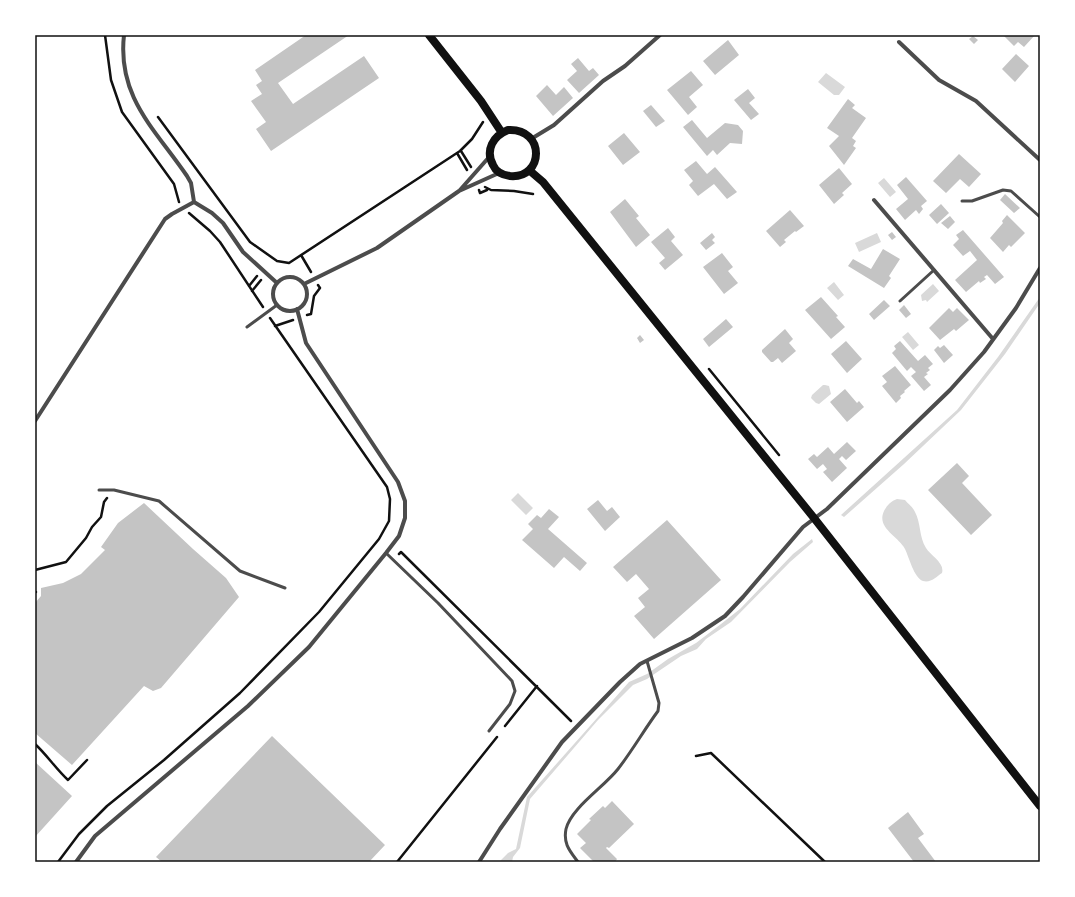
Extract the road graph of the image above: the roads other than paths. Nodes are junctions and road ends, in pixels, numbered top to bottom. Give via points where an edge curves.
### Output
1 (124, 35) edge
2 (429, 35) edge
3 (660, 35) edge
4 (899, 42) dead end
5 (502, 133) junction
6 (531, 139) junction
7 (490, 156) junction
8 (1040, 160) edge
9 (529, 170) junction
10 (499, 172) junction
11 (459, 191) junction
12 (874, 200) dead end
13 (962, 201) dead end
14 (194, 202) junction
15 (1040, 217) edge
16 (1040, 268) edge
17 (934, 270) junction
18 (277, 283) junction
19 (304, 284) junction
20 (900, 301) dead end
21 (277, 305) junction
22 (297, 309) junction
23 (247, 327) dead end
24 (993, 339) junction
25 (35, 421) edge
26 (98, 490) dead end
27 (814, 518) junction
28 (386, 553) junction
29 (285, 588) dead end
30 (647, 661) junction
31 (488, 731) dead end
32 (1040, 806) edge
33 (76, 862) edge
34 (479, 862) edge
35 (578, 862) edge

1 - 14 street via 122,51 125,76 134,99 188,176
2 - 5 main road
3 - 6 street via 625,66 603,80 554,125
4 - 8 street via 939,80 976,101
5 - 6 main road via 508,130 521,131
5 - 7 main road via 491,144
6 - 9 main road via 535,145 536,159
7 - 10 main road via 496,171
7 - 11 street
9 - 10 main road via 514,177
9 - 27 main road via 543,182
10 - 11 street
11 - 19 street via 377,248
12 - 17 street
13 - 15 lane via 972,201 1003,190 1011,190
14 - 18 street via 223,223 244,252
14 - 25 street via 165,219
16 - 24 street via 1016,308
17 - 20 lane
17 - 24 street
18 - 19 street via 289,277
18 - 21 street via 273,290
19 - 22 street via 305,301
21 - 22 street via 286,310
21 - 23 lane
22 - 28 street via 306,343 398,482 403,495 405,518 399,536
24 - 27 street via 950,390 827,509
26 - 29 lane via 114,490 160,502 240,571
27 - 30 street via 803,527 725,616 692,638
27 - 32 main road
28 - 31 lane via 512,681 515,691 510,704
28 - 33 street via 309,647 248,706 95,836
30 - 34 street via 620,682 562,742
30 - 35 lane via 659,703 658,710 617,770 570,817 565,841

